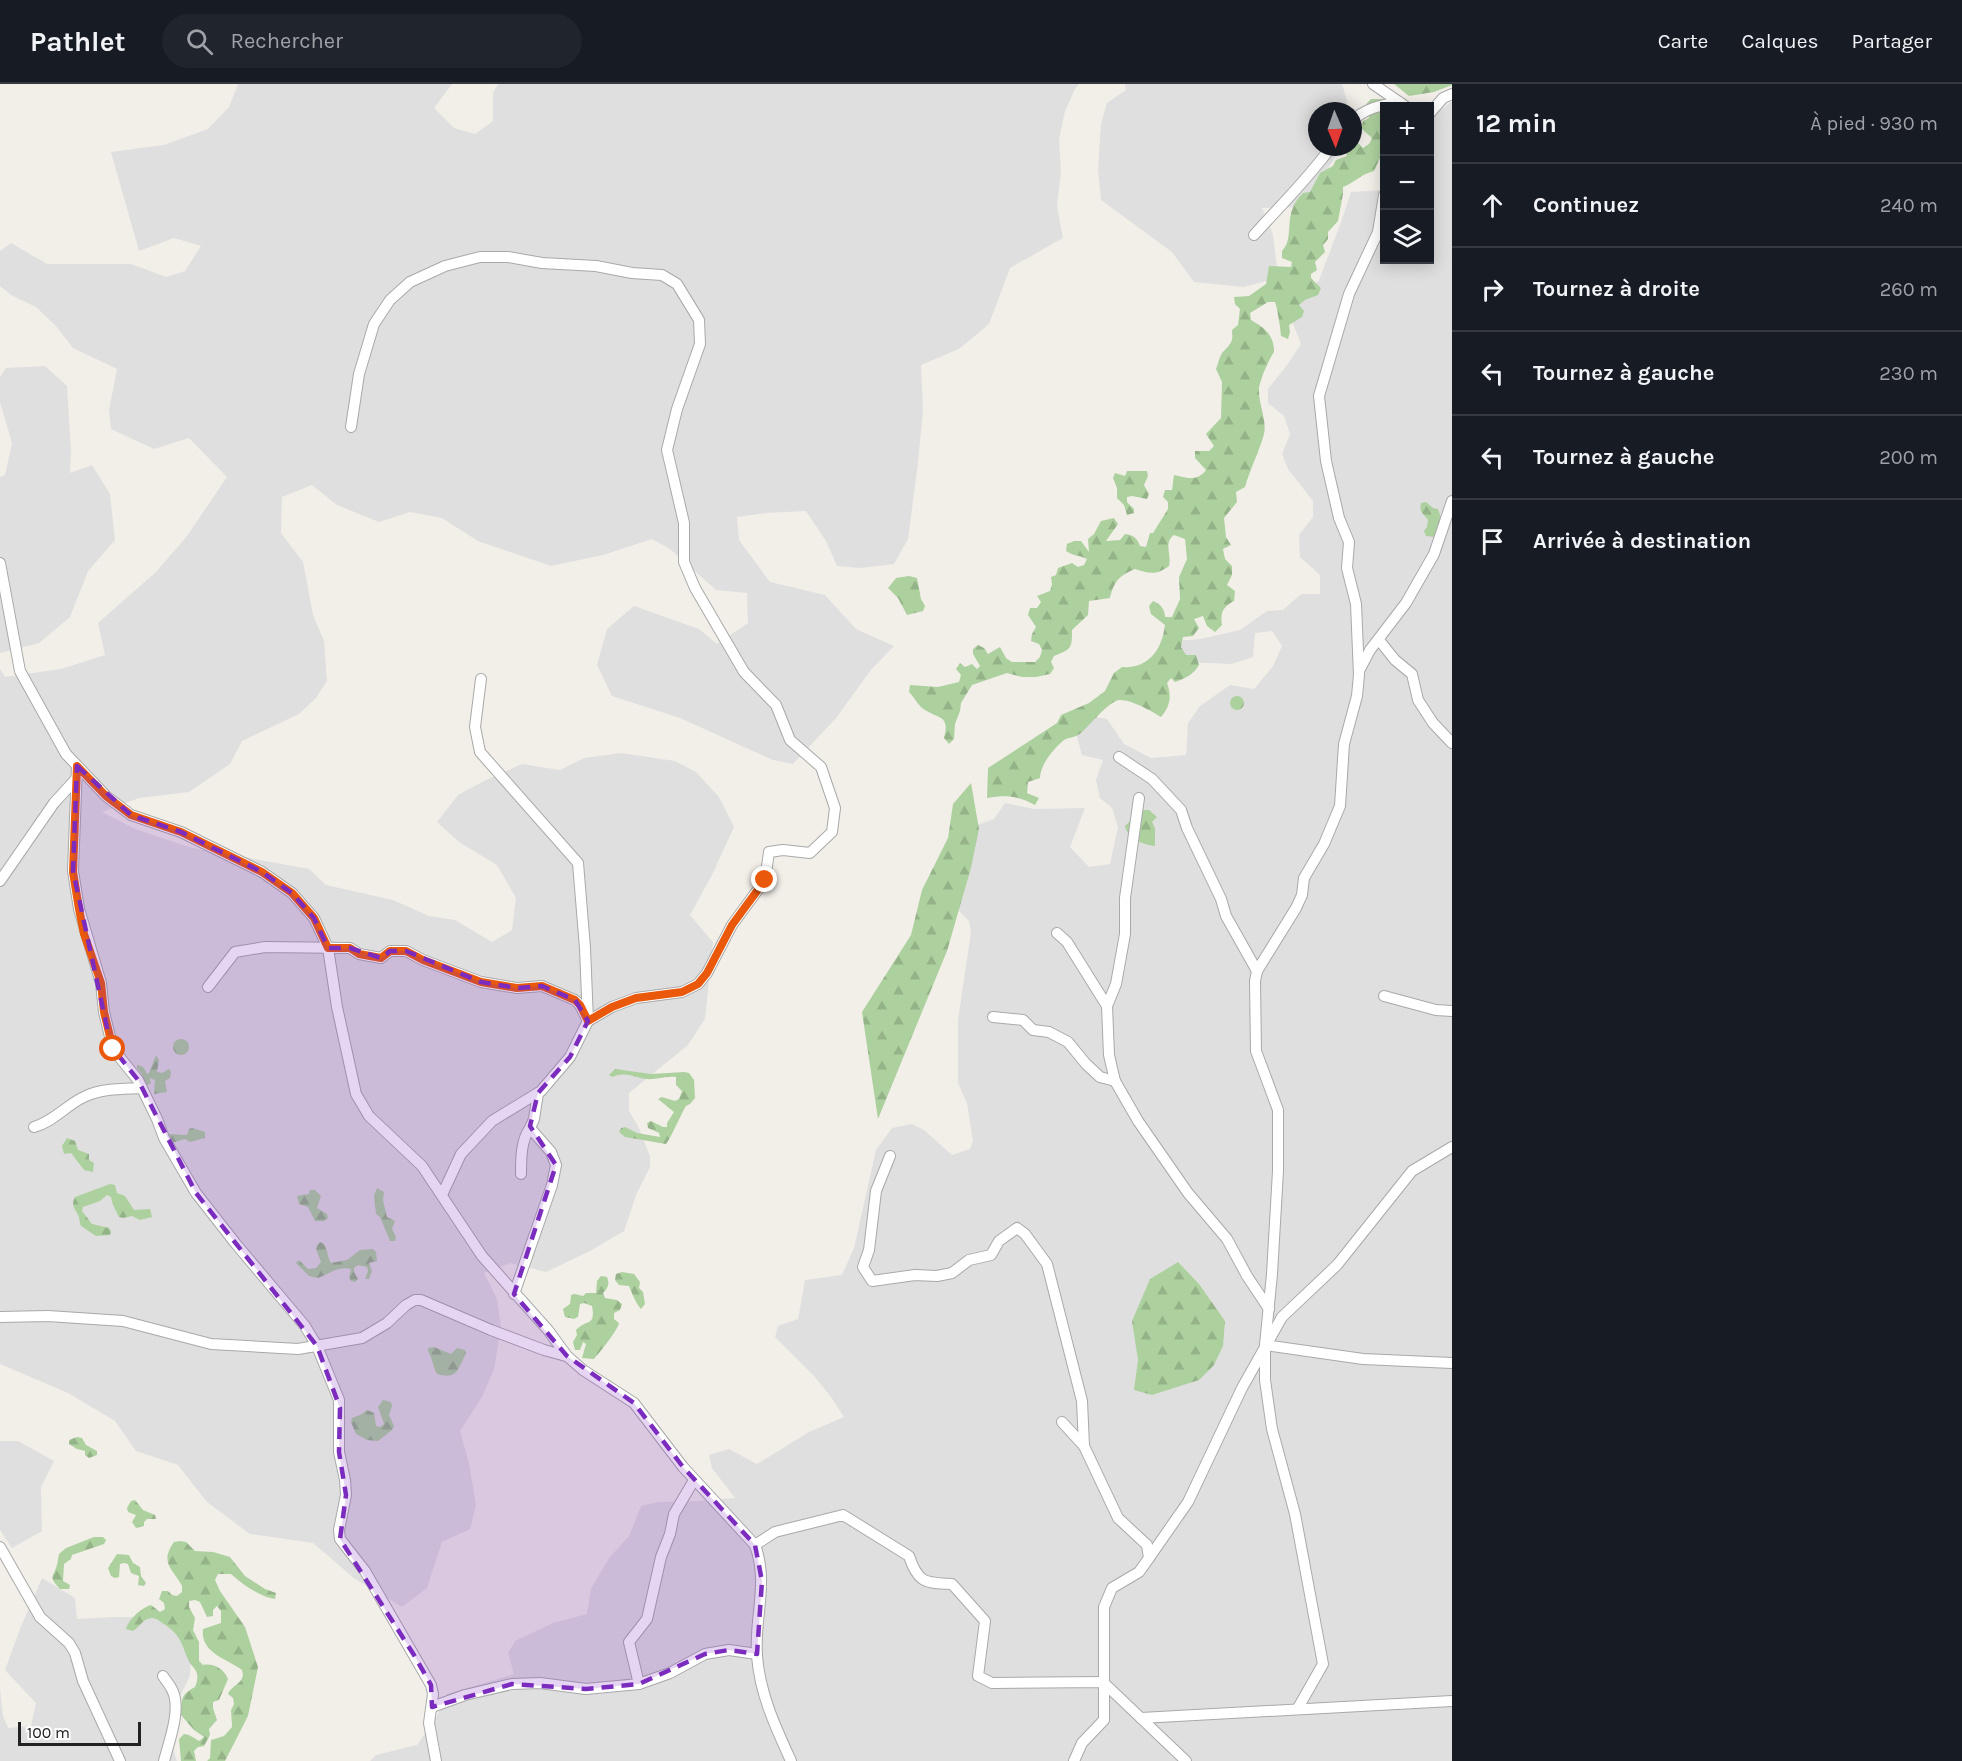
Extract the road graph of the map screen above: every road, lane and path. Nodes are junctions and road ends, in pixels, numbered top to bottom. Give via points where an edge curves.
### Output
1 (1373, 84) edge
2 (1452, 94) edge
3 (1399, 102) edge
4 (1380, 106) edge
5 (1434, 108) edge
6 (1362, 114) edge
7 (1324, 156) edge
8 (1382, 210) edge
9 (1254, 235) dead end
10 (351, 427) dead end
11 (1452, 501) edge
12 (0, 563) edge
13 (1379, 640) junction
14 (1359, 675) junction
15 (481, 679) dead end
16 (1452, 743) edge
17 (1119, 757) dead end
18 (77, 766) junction
19 (76, 779) junction
20 (1139, 798) dead end
21 (0, 881) edge
22 (1057, 933) dead end
23 (328, 948) junction
24 (1257, 971) junction
25 (208, 987) dead end
26 (1384, 996) dead end
27 (1107, 1006) junction
28 (1452, 1011) edge
29 (993, 1017) dead end
30 (588, 1021) junction
31 (1115, 1081) junction
32 (142, 1088) junction
33 (538, 1093) junction
34 (34, 1127) dead end
35 (530, 1128) junction
36 (1452, 1147) edge
37 (890, 1156) dead end
38 (521, 1174) dead end
39 (442, 1195) junction
40 (514, 1294) junction
41 (1269, 1309) junction
42 (0, 1317) edge
43 (1265, 1345) junction
44 (317, 1346) junction
45 (567, 1356) junction
46 (1452, 1363) edge
47 (1062, 1422) dead end
48 (1084, 1446) junction
49 (694, 1480) junction
50 (755, 1545) junction
51 (0, 1547) edge
52 (1149, 1558) junction
53 (757, 1654) junction
54 (163, 1676) dead end
55 (1103, 1682) junction
56 (639, 1684) junction
57 (1452, 1701) edge
58 (432, 1707) junction
59 (1298, 1708) junction
60 (1141, 1718) junction
61 (120, 1761) edge
62 (164, 1761) edge
63 (436, 1761) edge
64 (791, 1761) edge
65 (1074, 1761) edge
66 (1186, 1761) edge

1 - 3 street
2 - 5 street
4 - 6 street
7 - 9 street
8 - 14 street via 1378,232 1349,294 1319,396 1326,462 1349,542 1347,568 1356,604
10 - 30 street via 359,374 374,324 390,300 410,282 445,266 480,256 508,257 662,275 677,284 699,320 700,345 667,450 684,523 684,562 744,672 776,705 790,740 821,767 836,808 832,832 810,853 769,852 765,880 732,925 698,984 682,992 636,998
11 - 13 street via 1434,554
12 - 18 street via 20,671 66,754
13 - 14 street via 1365,658
13 - 16 street via 1412,674 1418,700
14 - 24 street via 1344,744 1336,819 1304,878 1296,908
15 - 30 street via 475,727 480,752 578,863
17 - 24 street via 1152,779 1181,810 1226,916
18 - 19 street
18 - 23 street via 131,815 181,832 262,872 292,893 314,918
19 - 21 street via 54,803
19 - 32 street via 73,872 84,934 101,983 111,1046
20 - 27 street via 1125,898 1125,934 1116,984
22 - 27 street via 1067,942
23 - 25 street via 265,947 235,952
23 - 30 street via 350,948 381,958 390,951 406,951 481,982 517,988 542,986 575,1000
23 - 39 street via 356,1094 369,1116 422,1166
24 - 41 street via 1256,1051 1278,1110
26 - 28 street
27 - 31 street via 1109,1055
29 - 31 street via 1023,1020 1033,1030 1068,1042 1100,1077
30 - 33 street via 570,1057
31 - 41 street via 1188,1193 1227,1239
32 - 34 street via 86,1096 50,1121
32 - 44 street via 164,1138 196,1193
33 - 35 street
33 - 39 street via 492,1121 462,1154
35 - 38 street via 520,1159
35 - 40 street via 551,1152 556,1165
36 - 43 street via 1412,1171 1337,1265 1282,1317
37 - 48 street via 876,1191 869,1250 863,1267 872,1281 952,1273 969,1260 991,1255 999,1241 1017,1228 1025,1234 1047,1264 1082,1401
39 - 40 street
40 - 45 street
41 - 43 street
42 - 44 street via 123,1321 211,1344 283,1349
43 - 46 street via 1363,1359
43 - 52 street via 1188,1502
43 - 59 street via 1272,1429 1295,1514 1323,1664
44 - 45 street via 372,1334 406,1305 421,1300
44 - 58 street via 340,1407 339,1452 346,1495 340,1539 413,1652 431,1685
45 - 49 street via 634,1403
47 - 48 street
48 - 52 street via 1118,1518 1147,1545
49 - 50 street
49 - 56 street via 674,1514 647,1619 629,1642
50 - 53 street via 762,1581
50 - 55 street via 775,1532 843,1515 909,1556 915,1573 930,1583 952,1584 985,1621 978,1676 992,1683
51 - 61 street via 40,1617 75,1653 83,1681
52 - 55 street via 1139,1572 1112,1588 1104,1607
53 - 56 street via 729,1650 705,1654
53 - 64 street via 761,1689
54 - 62 street via 175,1699 173,1731
55 - 60 street
55 - 65 street via 1104,1720 1082,1743
56 - 58 street via 586,1689 512,1684
57 - 59 street
58 - 63 street via 429,1724
59 - 60 street
60 - 66 street

